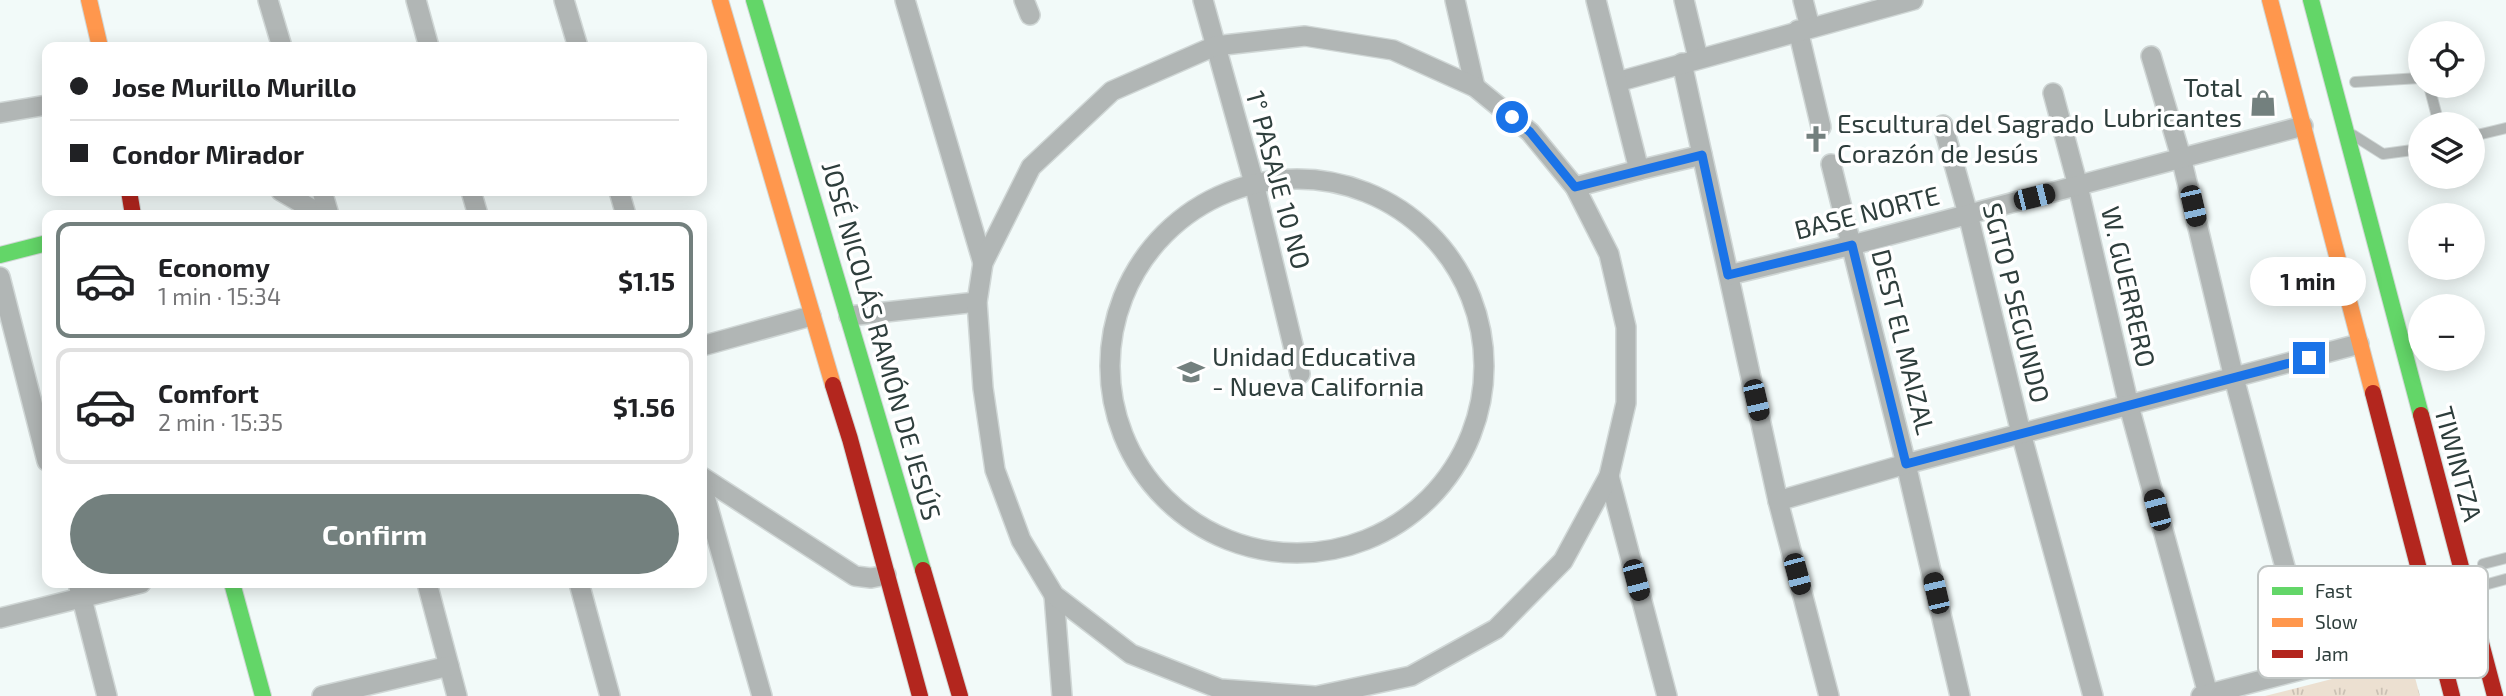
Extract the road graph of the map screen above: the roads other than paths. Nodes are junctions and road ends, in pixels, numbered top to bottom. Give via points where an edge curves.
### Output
1 (89, 0) edge
2 (268, 0) edge
3 (416, 0) edge
4 (564, 0) edge
5 (720, 0) edge
6 (754, 0) edge
7 (905, 0) edge
8 (1203, 0) edge
9 (1455, 0) edge
10 (1596, 0) edge
11 (1684, 0) edge
12 (1803, 0) edge
13 (1913, 0) edge
14 (2270, 0) edge
15 (2311, 0) edge
16 (1804, 29) junction
17 (99, 42) edge
18 (281, 42) edge
19 (428, 42) edge
20 (577, 42) edge
21 (1215, 46) junction
22 (2151, 56) dead end
23 (1690, 61) junction
24 (2408, 79) edge
25 (1617, 82) junction
26 (2355, 82) dead end
27 (1475, 87) junction
28 (2053, 93) dead end
29 (42, 106) edge
30 (0, 113) edge
31 (1943, 125) dead end
32 (2303, 126) junction
33 (1821, 127) dead end
34 (2506, 128) edge
35 (2346, 131) junction
36 (2485, 133) edge
37 (2408, 151) edge
38 (1702, 155) junction
39 (2181, 157) junction
40 (1831, 164) dead end
41 (1639, 170) junction
42 (1254, 183) junction
43 (2078, 186) junction
44 (1575, 187) junction
45 (290, 196) edge
46 (313, 210) edge
47 (1968, 214) junction
48 (42, 244) edge
49 (1852, 245) junction
50 (0, 255) edge
51 (983, 263) junction
52 (1728, 275) junction
53 (0, 277) edge
54 (977, 302) junction
55 (811, 316) junction
56 (849, 316) junction
57 (2359, 344) junction
58 (707, 345) edge
59 (1300, 374) dead end
60 (2234, 378) junction
61 (2129, 405) junction
62 (2021, 433) junction
63 (42, 441) edge
64 (1906, 464) junction
65 (1609, 476) junction
66 (707, 480) edge
67 (1778, 501) junction
68 (707, 504) edge
69 (2434, 548) junction
70 (2506, 558) edge
71 (2483, 564) dead end
72 (2285, 566) edge
73 (2434, 566) edge
74 (2441, 566) edge
75 (886, 575) junction
76 (2506, 579) edge
77 (2488, 584) dead end
78 (103, 588) edge
79 (233, 588) edge
80 (428, 588) edge
81 (580, 588) edge
82 (80, 591) edge
83 (1054, 595) junction
84 (0, 618) edge
85 (449, 666) junction
86 (2270, 678) edge
87 (2447, 678) edge
88 (2488, 678) edge
89 (1665, 690) edge
90 (2204, 695) edge
91 (107, 696) edge
92 (263, 696) edge
93 (322, 696) edge
94 (457, 696) edge
95 (610, 696) edge
96 (762, 696) edge
97 (920, 696) edge
98 (960, 696) edge
99 (1062, 696) edge
100 (1316, 696) edge
101 (1647, 696) edge
102 (1829, 696) edge
103 (1960, 696) edge
104 (2093, 696) edge
105 (2452, 696) edge
106 (2495, 696) edge

1 - 17 street
2 - 18 street
3 - 19 street
4 - 20 street
5 - 55 street
6 - 56 street, JOSÉ NICOLÁS RAMÓN DE JESÚS
7 - 51 street
8 - 21 street, 1° PASAJE 10 NO
9 - 27 street
10 - 25 street
11 - 23 street
12 - 16 street
13 - 16 street
14 - 32 street, TIWINTZA
15 - 35 street, TIWINTZA
16 - 23 street
16 - 33 street
21 - 27 street via 1305,36 1393,50
21 - 42 street, 1° PASAJE 10 NO
21 - 51 street via 1112,91 1041,157 1031,167
22 - 39 street
23 - 25 street
23 - 38 street
24 - 26 lane
25 - 41 street
27 - 44 street via 1530,132
28 - 43 street, W. GUERRERO
29 - 30 street
31 - 47 street, SGTO P SEGUNDO
32 - 39 street, BASE NORTE
32 - 57 street, TIWINTZA
34 - 36 lane
35 - 37 lane via 2383,154
35 - 69 street, TIWINTZA
38 - 41 street
38 - 52 street
39 - 43 street, BASE NORTE
39 - 60 street
40 - 49 street, DEST EL MAIZAL
41 - 44 street
42 - 42 street via 1196,207 1149,249 1119,303 1108,364 1117,426 1146,480 1191,523 1248,548 1310,554 1371,540 1424,506 1462,458 1484,399 1485,337 1465,279 1428,229 1376,195 1316,179
42 - 59 street, 1° PASAJE 10 NO
43 - 47 street, BASE NORTE
43 - 61 street, W. GUERRERO
44 - 65 street via 1608,254 1626,327 1626,402
45 - 46 street
47 - 49 street, BASE NORTE
47 - 62 street, SGTO P SEGUNDO
48 - 50 street
49 - 52 street, BASE NORTE
49 - 64 street, DEST EL MAIZAL
51 - 54 street
52 - 67 street
53 - 63 street
54 - 56 street
54 - 83 street via 995,470 1021,540
55 - 58 street
55 - 75 street
56 - 98 street, JOSÉ NICOLÁS RAMÓN DE JESÚS
57 - 60 street
57 - 69 street, TIWINTZA
60 - 61 street
60 - 72 street
61 - 62 street
61 - 90 street, W. GUERRERO
62 - 64 street
62 - 104 street, SGTO P SEGUNDO
64 - 67 street
64 - 103 street, DEST EL MAIZAL
65 - 89 street
65 - 100 street via 1563,561 1496,629 1411,676
66 - 75 street via 855,576
67 - 102 street
68 - 96 street
69 - 73 street, TIWINTZA
69 - 74 street, TIWINTZA
70 - 71 lane
75 - 97 street
76 - 77 lane
78 - 82 street
79 - 92 street
80 - 85 street
81 - 95 street
82 - 84 street
82 - 91 street
83 - 99 street
83 - 100 street via 1131,654 1220,689
85 - 93 street
85 - 94 street
86 - 90 street
87 - 105 street, TIWINTZA
88 - 106 street, TIWINTZA
89 - 101 street

